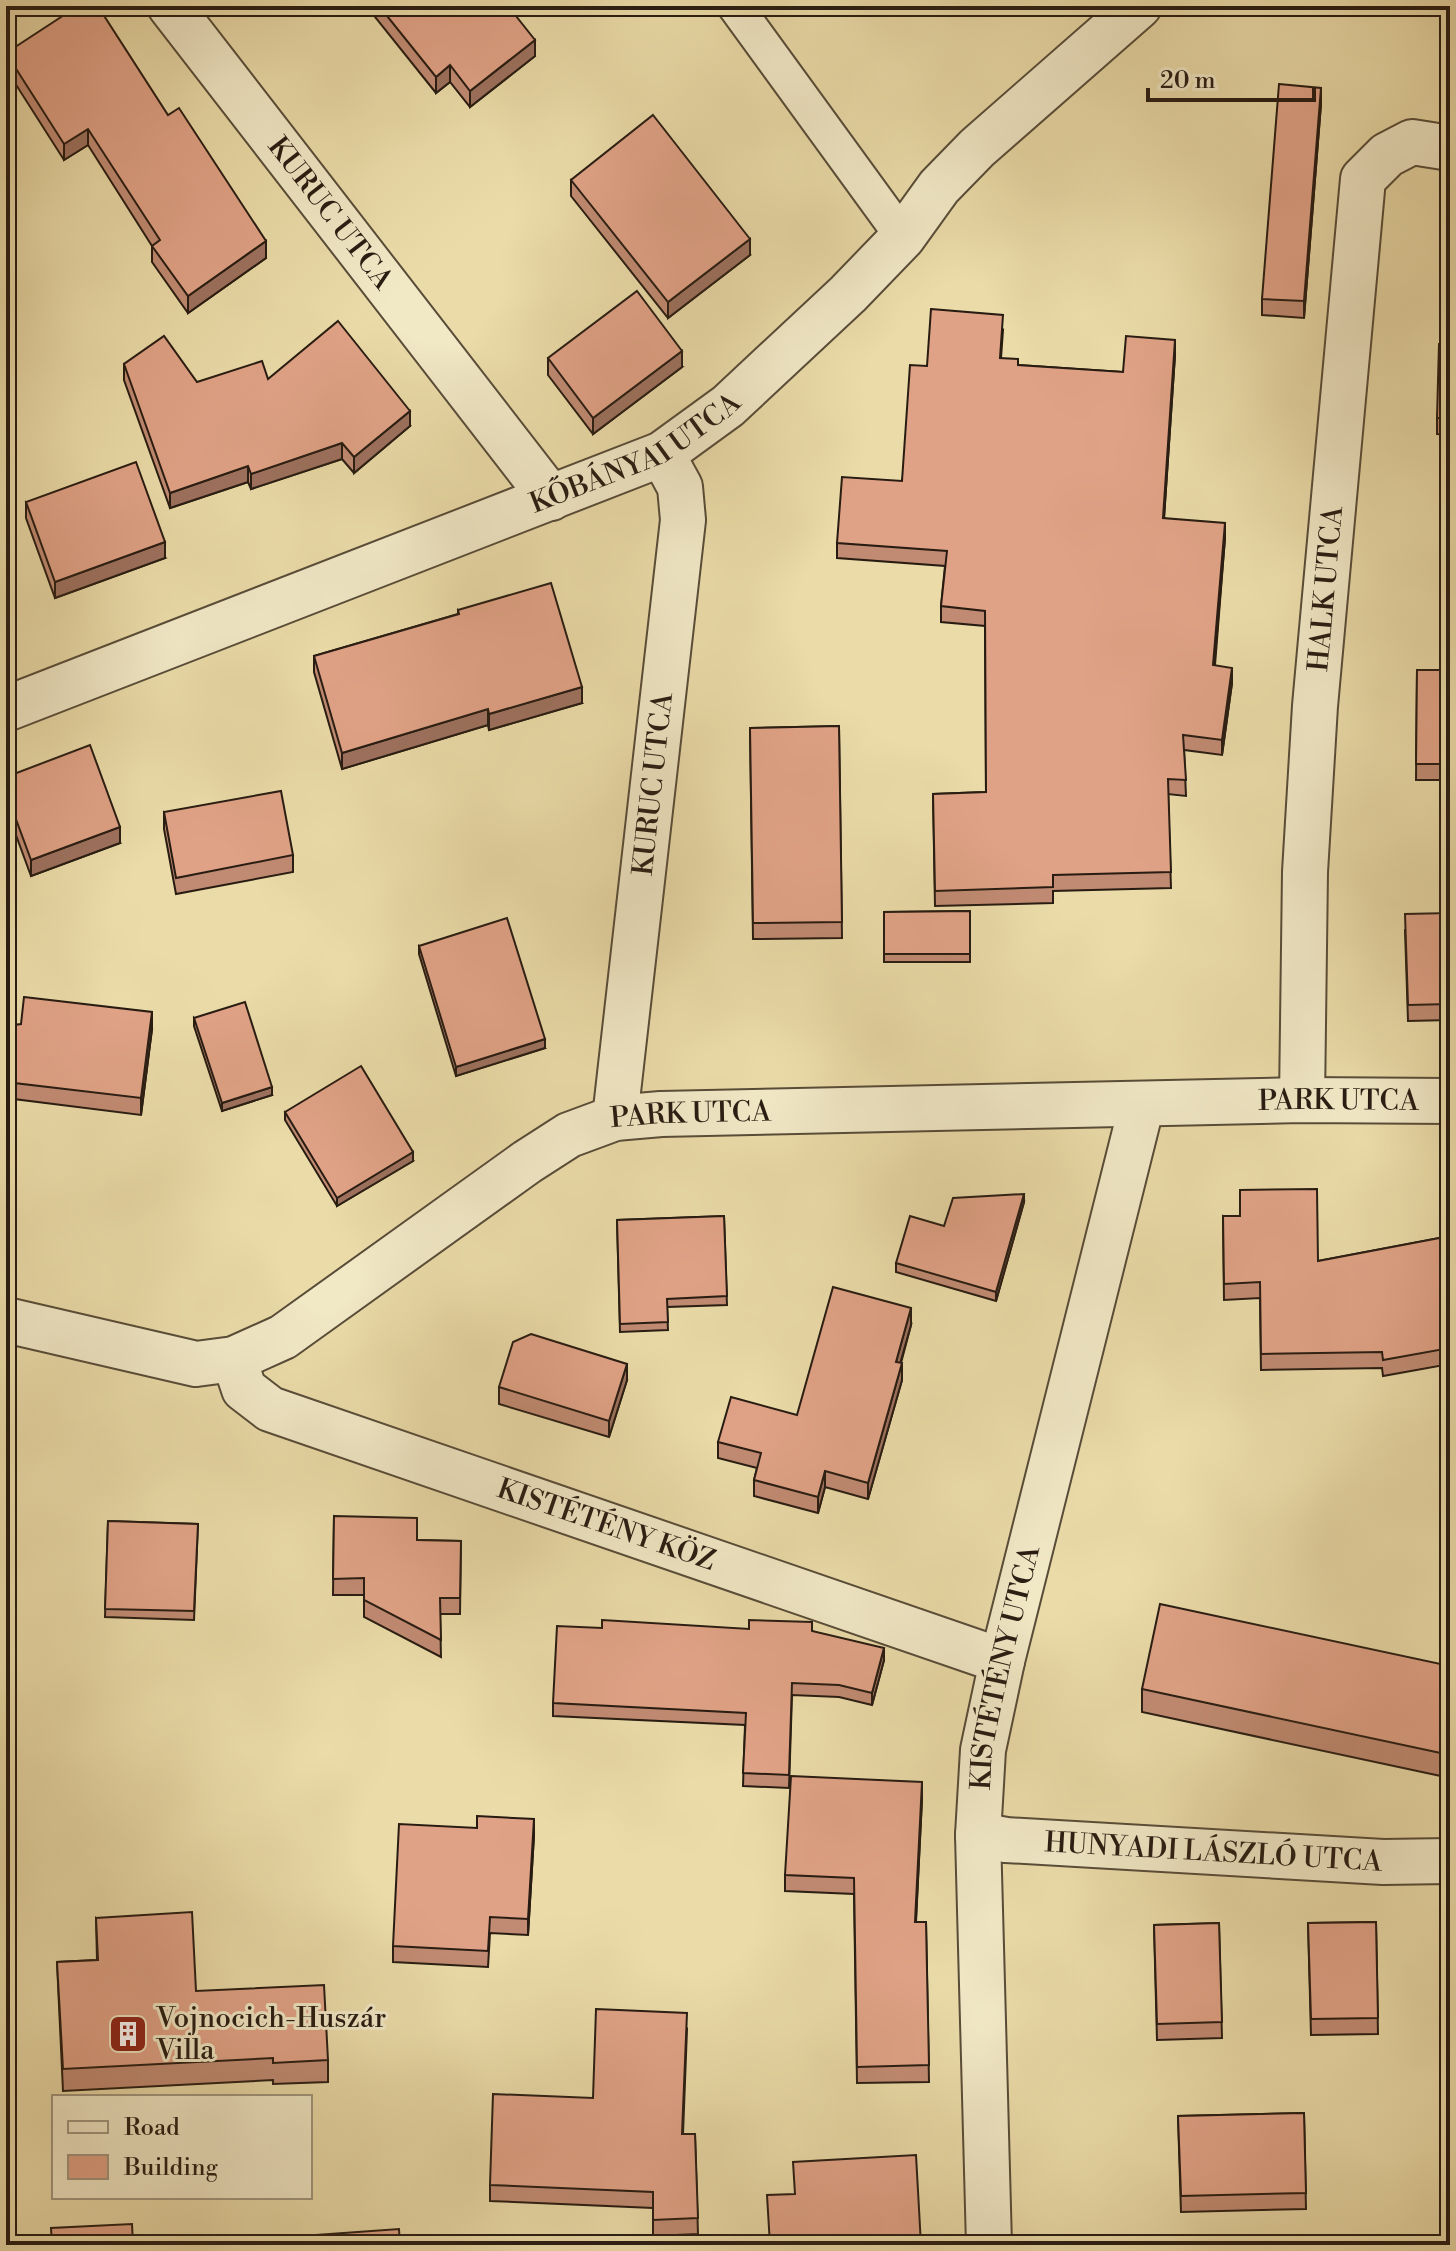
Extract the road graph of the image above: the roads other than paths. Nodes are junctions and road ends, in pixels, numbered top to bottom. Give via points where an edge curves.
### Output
1 (170, 6) edge
2 (735, 6) edge
3 (1139, 6) edge
4 (1450, 148) edge
5 (903, 237) junction
6 (662, 454) junction
7 (551, 498) junction
8 (6, 709) edge
9 (1302, 1100) junction
10 (1450, 1101) edge
11 (1142, 1104) junction
12 (615, 1118) junction
13 (6, 1320) edge
14 (234, 1359) junction
15 (1002, 1661) junction
16 (978, 1835) junction
17 (1450, 1861) edge
18 (989, 2245) edge

1 - 7 street, KURUC UTCA
2 - 5 lane
3 - 5 street, KŐBÁNYAI UTCA via 977,148 939,187
4 - 9 street, HALK UTCA via 1412,142 1387,155 1363,179 1315,706 1305,872
5 - 6 street, KŐBÁNYAI UTCA via 728,406
6 - 7 street, KŐBÁNYAI UTCA
6 - 12 street, KURUC UTCA via 680,487 683,520
7 - 8 street, KŐBÁNYAI UTCA
9 - 10 street, PARK UTCA
9 - 11 street, PARK UTCA
11 - 12 street, PARK UTCA
11 - 15 street, KISTÉTÉNY UTCA
12 - 14 street, PARK UTCA via 569,1135 283,1337
13 - 14 street, PARK UTCA via 196,1364
14 - 15 street, KISTÉTÉNY KÖZ via 244,1389 270,1409
15 - 16 street, KISTÉTÉNY UTCA via 983,1750
16 - 17 street, HUNYADI LÁSZLÓ UTCA via 1383,1862
16 - 18 street, KISTÉTÉNY UTCA

